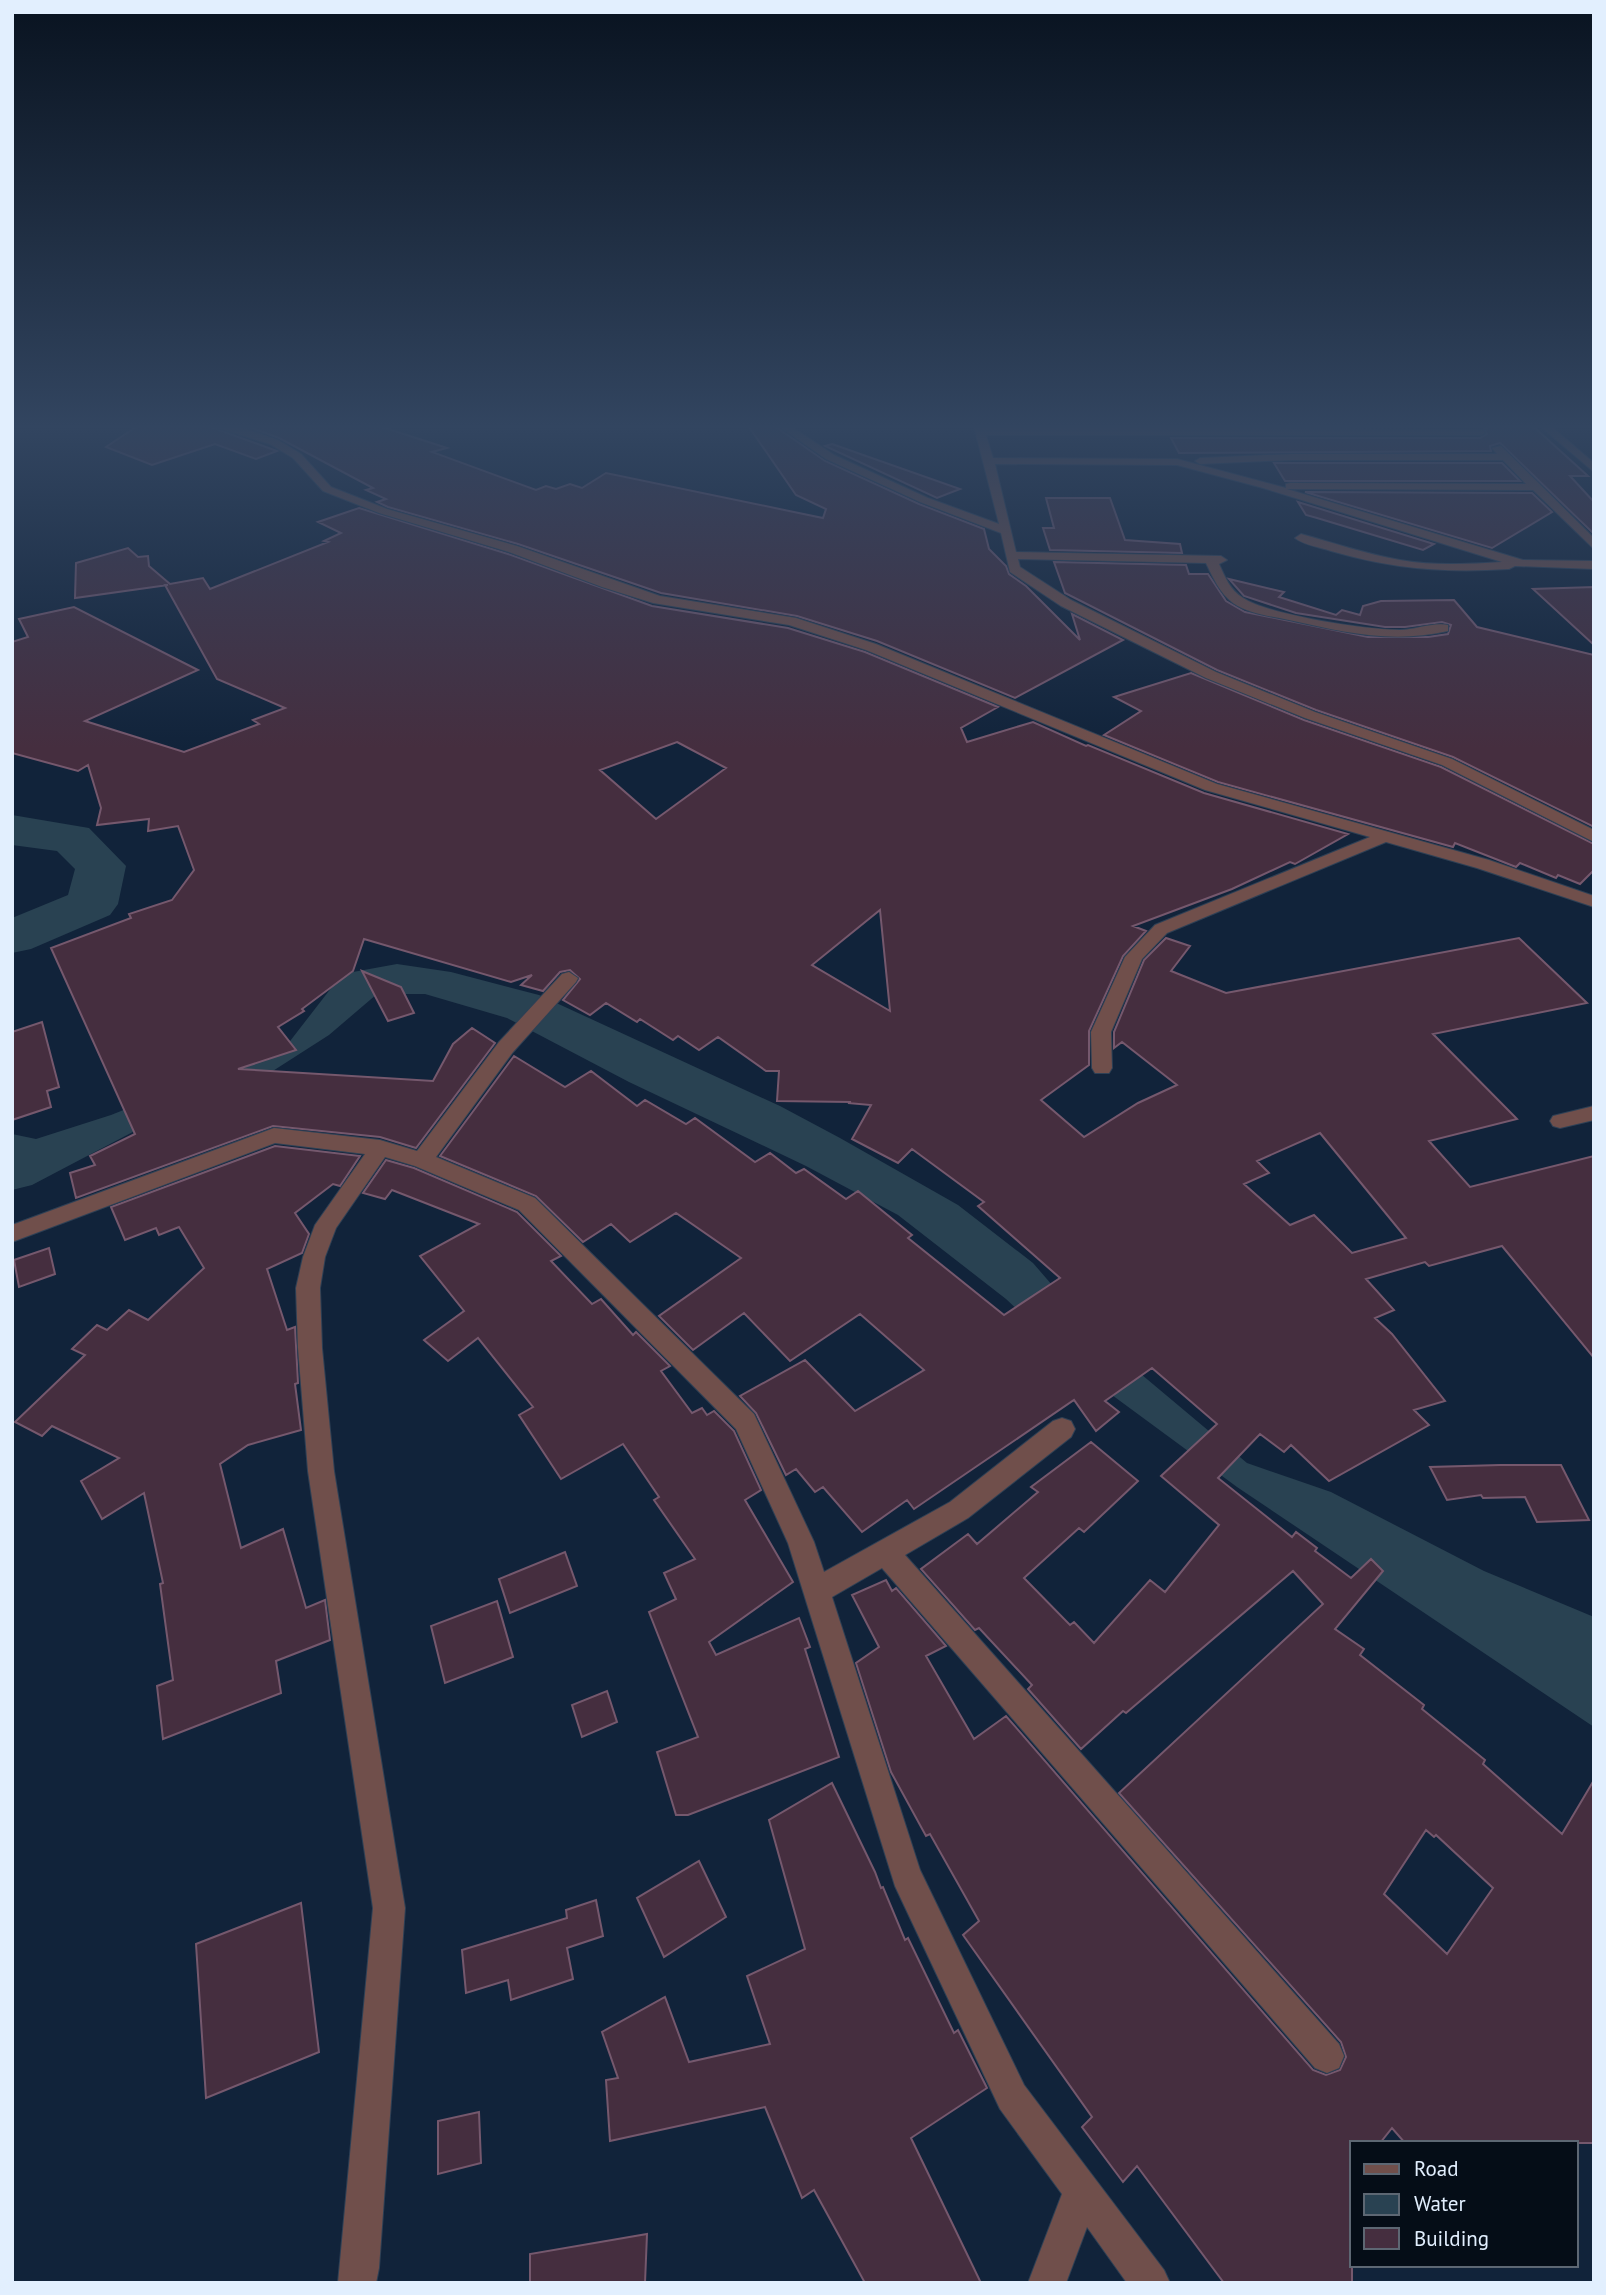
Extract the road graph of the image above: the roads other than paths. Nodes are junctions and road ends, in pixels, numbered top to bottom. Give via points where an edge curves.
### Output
1 (462, 534) edge
2 (1005, 534) edge
3 (1424, 534) edge
4 (1301, 538) dead end
5 (1011, 555) junction
6 (1522, 564) junction
7 (1594, 565) edge
8 (1443, 628) dead end
9 (1386, 836) junction
10 (1594, 837) edge
11 (1594, 902) edge
12 (562, 985) dead end
13 (1102, 1069) dead end
14 (1594, 1113) edge
15 (1560, 1121) dead end
16 (380, 1148) junction
17 (422, 1160) junction
18 (12, 1234) edge
19 (1062, 1429) dead end
20 (885, 1552) junction
21 (816, 1591) junction
22 (1327, 2056) dead end
23 (1082, 2190) junction
24 (357, 2283) edge
25 (1047, 2283) edge
26 (1151, 2283) edge

1 - 9 street via 658,600 792,621 858,642 1211,787
2 - 5 street
3 - 6 street
4 - 6 street via 1417,566
5 - 8 street via 1216,560 1226,591 1240,602 1266,611 1390,635
5 - 10 street via 1014,569 1066,603 1211,675 1447,762
6 - 7 street
9 - 11 street
9 - 13 street via 1161,929 1134,957 1101,1032
12 - 17 street via 506,1047
14 - 15 street
16 - 17 street
16 - 18 street via 274,1135
16 - 24 street via 326,1225 309,1288 321,1471 389,1908
17 - 21 street via 527,1204 745,1422 801,1542
19 - 20 street via 959,1510
20 - 21 street
20 - 22 street
21 - 23 street via 906,1875 1012,2096
23 - 25 street
23 - 26 street

